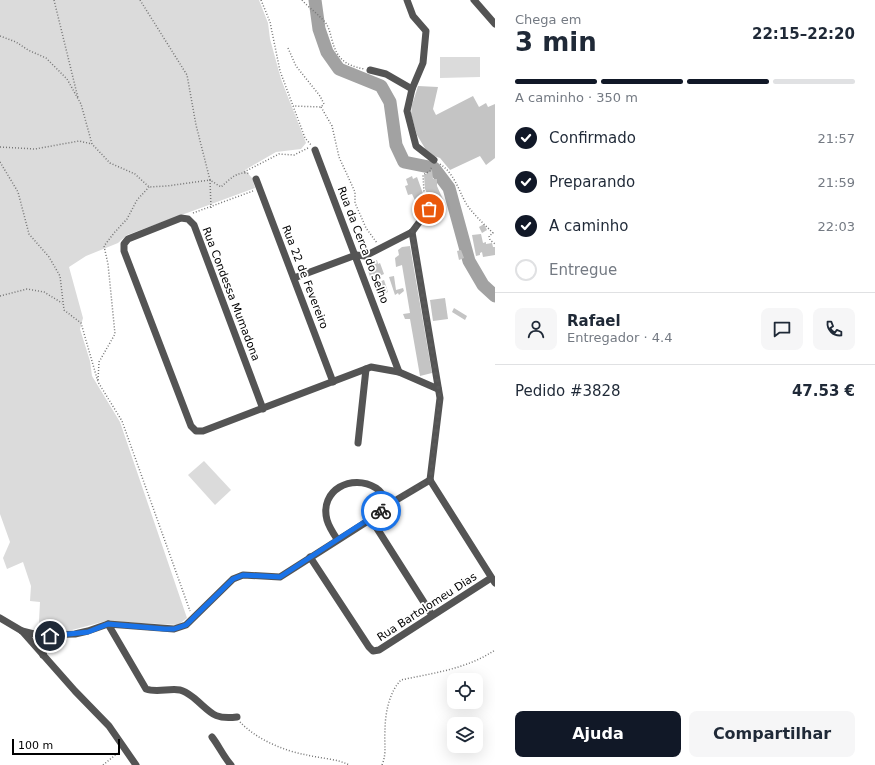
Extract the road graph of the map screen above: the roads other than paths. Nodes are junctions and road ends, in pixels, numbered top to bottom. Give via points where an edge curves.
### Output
1 (406, 0) edge
2 (474, 0) edge
3 (495, 24) edge
4 (370, 70) road end
5 (412, 89) junction
6 (313, 148) road end
7 (434, 160) road end
8 (256, 180) road end
9 (429, 209) road end
10 (412, 232) junction
11 (356, 254) junction
12 (294, 278) junction
13 (366, 369) junction
14 (399, 372) junction
15 (333, 382) junction
16 (438, 389) junction
17 (262, 409) junction
18 (358, 444) dead end
19 (430, 480) junction
20 (389, 505) junction
21 (371, 518) junction
22 (337, 539) junction
23 (310, 557) junction
24 (493, 581) edge
25 (432, 615) junction
26 (0, 618) edge
27 (108, 624) junction
28 (22, 631) junction
29 (64, 634) junction
30 (34, 645) junction
31 (43, 655) junction
32 (237, 717) road end
33 (212, 737) dead end
34 (136, 765) edge
35 (231, 765) edge

1 - 5 street via 413,16 426,30 423,63
2 - 3 street
4 - 5 street via 386,74
5 - 7 street via 407,111 416,146
6 - 11 street, Rua da Cerca do Selho
8 - 12 street, Rua 22 de Fevereiro
9 - 10 street
10 - 11 street via 365,256
10 - 16 street
11 - 12 street
11 - 14 street, Rua da Cerca do Selho
12 - 15 street, Rua 22 de Fevereiro
13 - 14 street via 371,367
13 - 15 street
13 - 18 street
14 - 16 street
15 - 17 street
16 - 19 street via 440,398
17 - 17 street, Rua Condessa Mumadona via 194,225 188,219 181,218 128,239 124,244 124,251 191,426 196,431 203,431
19 - 20 street
19 - 24 street
20 - 21 street
20 - 22 street via 380,492 366,484 354,482 336,489 328,500 326,513 329,526
21 - 22 street
21 - 25 street
22 - 23 street
23 - 25 street, Rua Bartolomeu Dias via 373,651 379,650
23 - 27 street via 280,577 243,575 233,579 186,625 174,629
24 - 25 street, Rua Bartolomeu Dias
26 - 28 street
27 - 29 street via 88,632
27 - 32 street via 146,689 180,690 214,715
28 - 29 street via 38,635
28 - 30 street
29 - 30 street via 44,638
29 - 31 street via 47,645
30 - 31 street
31 - 34 street via 109,726
33 - 35 street

